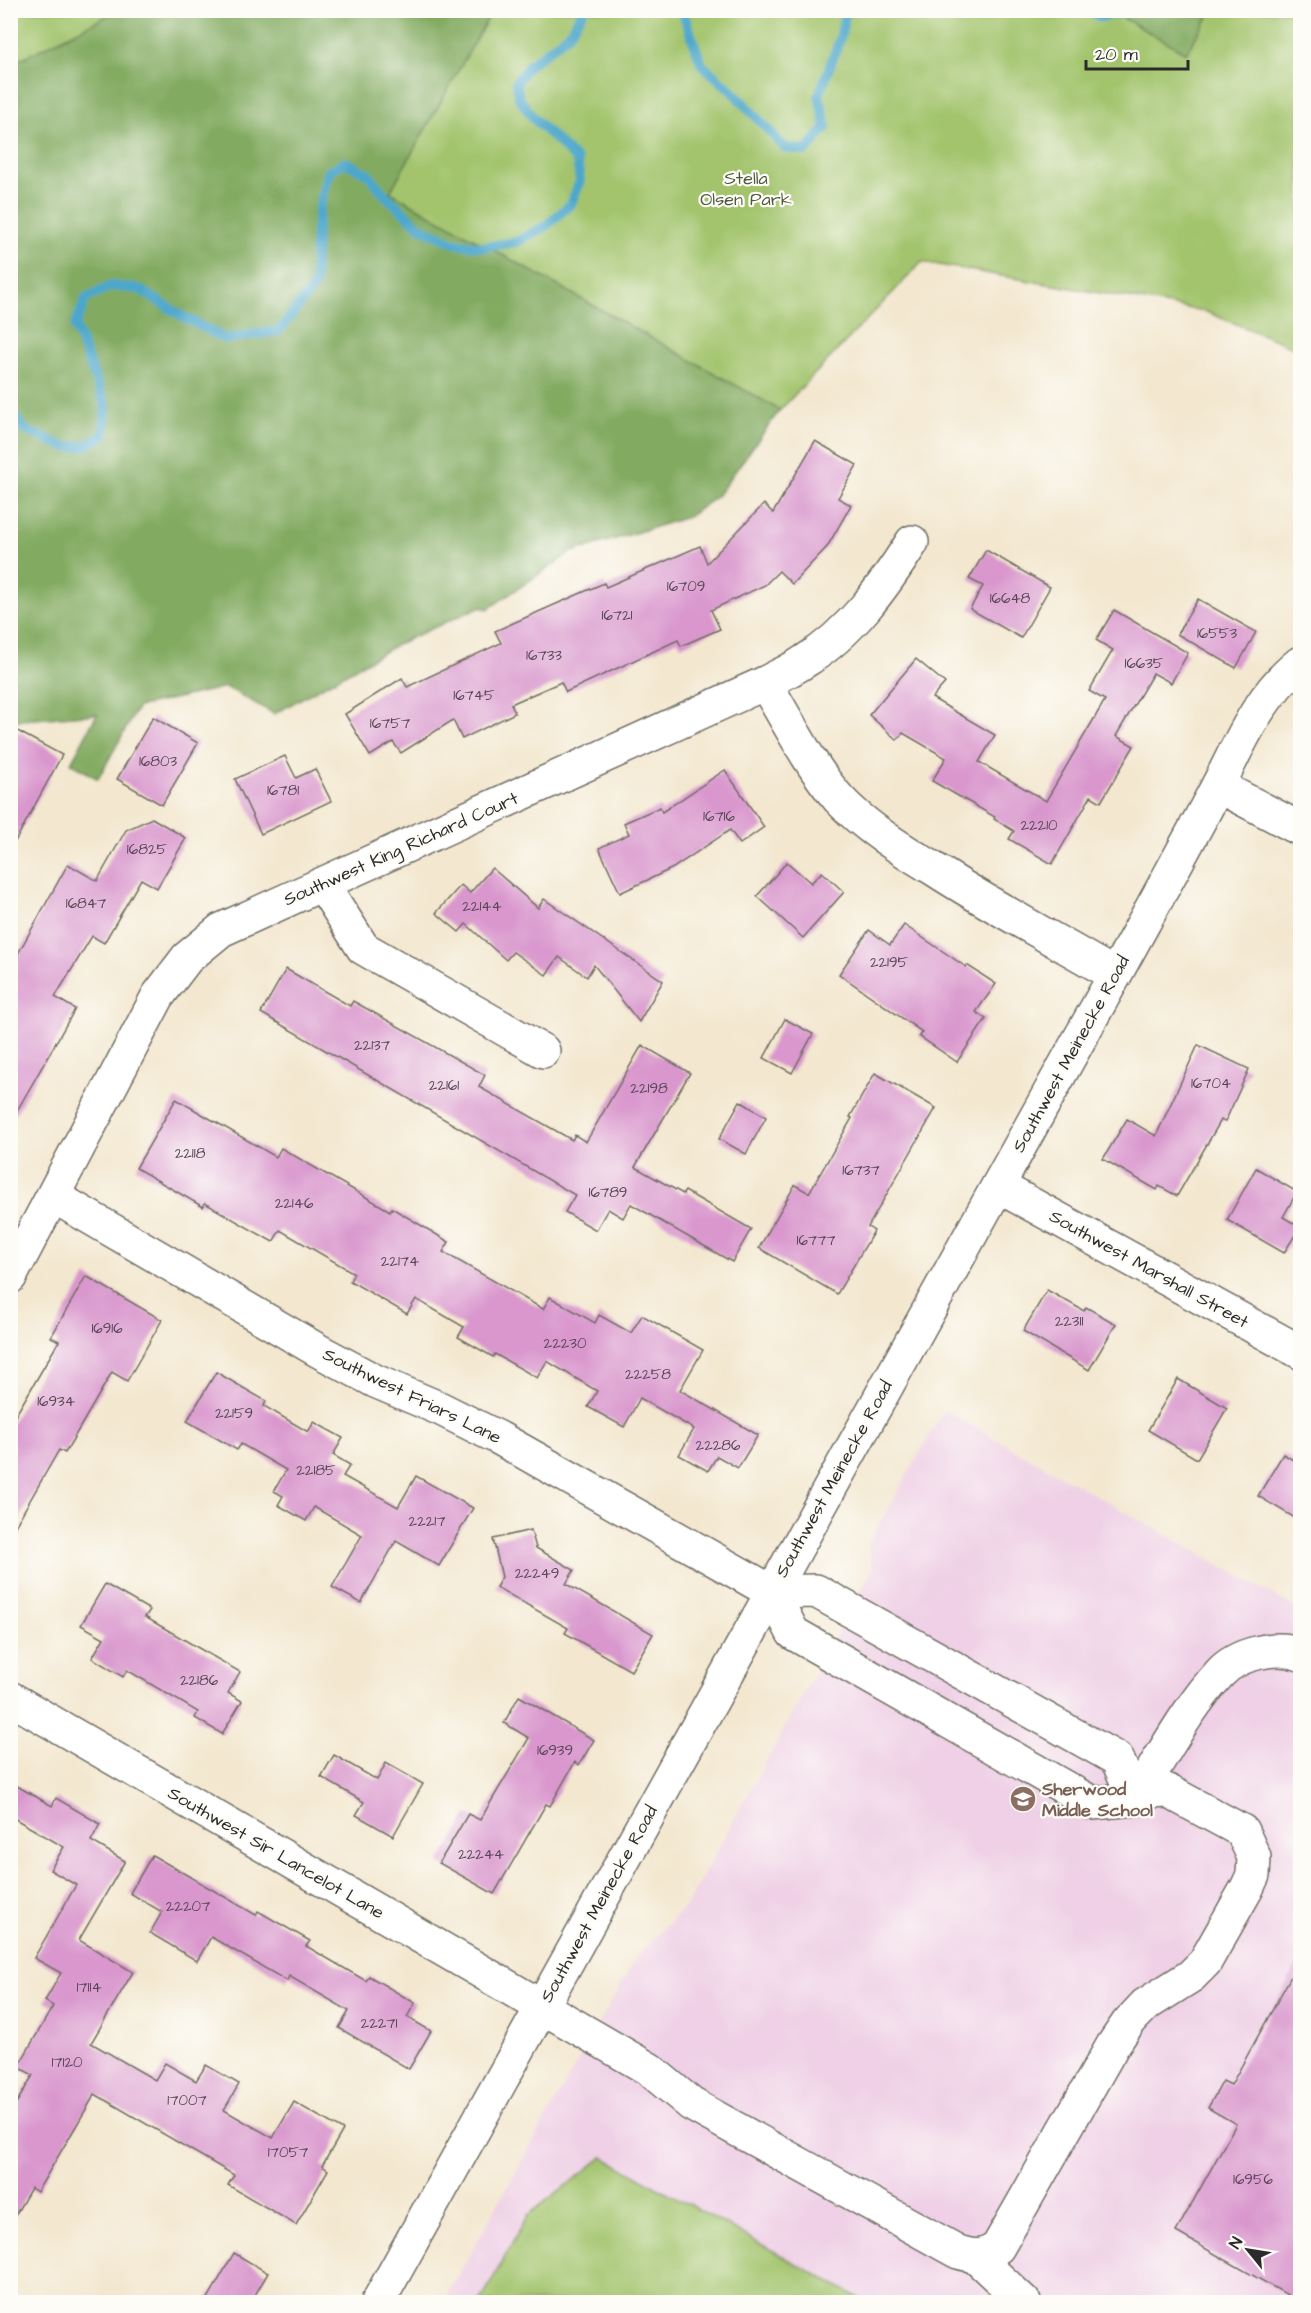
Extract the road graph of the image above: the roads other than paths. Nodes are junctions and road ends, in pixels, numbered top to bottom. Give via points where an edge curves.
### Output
1 (912, 542) dead end
2 (1300, 663) edge
3 (765, 683) junction
4 (1218, 786) junction
5 (1300, 829) edge
6 (323, 885) junction
7 (1115, 975) junction
8 (543, 1051) dead end
9 (998, 1186) junction
10 (55, 1197) junction
11 (10, 1277) edge
12 (1300, 1352) edge
13 (772, 1592) junction
14 (1300, 1654) edge
15 (10, 1698) edge
16 (1135, 1800) junction
17 (542, 2007) junction
18 (976, 2257) junction
19 (378, 2302) edge
20 (1024, 2302) edge

1 - 3 street, Southwest King Richard Court via 883,588 848,625 807,660
2 - 4 street, Southwest Meinecke Road via 1282,679 1245,728
3 - 6 street, Southwest King Richard Court
3 - 7 street via 839,799 863,820 897,847
4 - 5 street
4 - 7 street, Southwest Meinecke Road
6 - 8 street via 363,948
6 - 10 street, Southwest King Richard Court via 221,930 187,958 159,996
7 - 9 street, Southwest Meinecke Road
9 - 12 street, Southwest Marshall Street
9 - 13 street, Southwest Meinecke Road
10 - 11 street, Southwest King Richard Court
10 - 13 street, Southwest Friars Lane via 319,1351 499,1438
13 - 16 street via 793,1633 820,1650 1092,1803
13 - 16 street via 816,1590 1117,1759
13 - 17 street, Southwest Meinecke Road
14 - 16 street via 1290,1649 1259,1650 1221,1671
15 - 17 street, Southwest Sir Lancelot Lane
16 - 18 street via 1151,1791 1166,1790 1242,1831 1254,1857 1253,1875 1205,1962 1191,1976 1145,2005 1128,2023 999,2247
17 - 18 street, Southwest Sir Lancelot Lane via 649,2069 691,2104 958,2252
17 - 19 street, Southwest Meinecke Road
18 - 20 street

